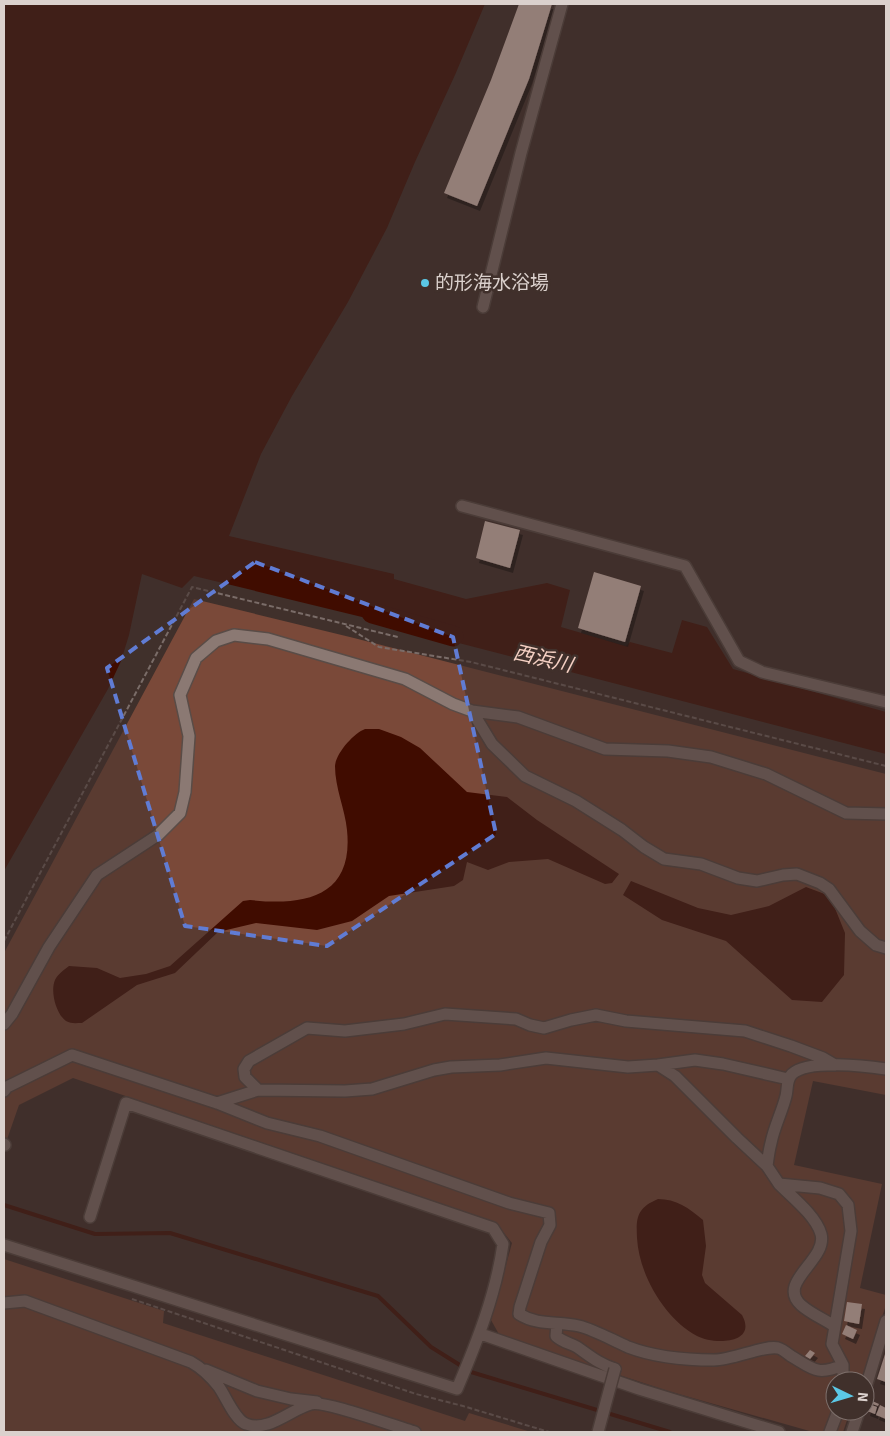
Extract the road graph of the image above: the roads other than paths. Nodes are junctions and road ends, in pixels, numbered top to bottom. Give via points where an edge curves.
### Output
1 (562, 4) edge
2 (482, 307) dead end
3 (462, 506) dead end
4 (886, 702) edge
5 (472, 711) junction
6 (886, 814) edge
7 (886, 948) edge
8 (4, 1024) edge
9 (835, 1065) junction
10 (658, 1066) junction
11 (886, 1069) edge
12 (788, 1079) junction
13 (258, 1090) junction
14 (4, 1091) edge
15 (217, 1103) junction
16 (767, 1166) junction
17 (779, 1184) junction
18 (90, 1217) dead end
19 (4, 1245) edge
20 (4, 1303) edge
21 (886, 1321) edge
22 (557, 1324) junction
23 (834, 1326) junction
24 (480, 1334) junction
25 (843, 1365) junction
26 (202, 1368) junction
27 (843, 1371) edge
28 (871, 1371) edge
29 (330, 1406) junction
30 (415, 1432) edge
31 (598, 1432) edge
32 (779, 1432) edge

1 - 2 street
3 - 4 street via 685,566 739,661 762,672
5 - 6 street via 518,717 605,750 668,751 711,757 766,774 846,814
5 - 7 street via 492,744 525,776 576,801 664,859 701,864 738,878 757,881 797,874 820,883 829,889 860,930 876,945
5 - 8 street via 405,679 268,639 234,635 216,641 196,658 180,695 189,736 185,792 180,813 158,835 97,875 49,947
9 - 11 street
9 - 12 street via 803,1069
9 - 13 street via 746,1031 596,1016 544,1028 516,1019 445,1014 404,1024 345,1031 306,1028 249,1061 244,1069 245,1077
10 - 12 street via 695,1060
10 - 13 street via 628,1067 546,1058 434,1070 372,1089
10 - 16 street via 675,1076
12 - 16 street via 787,1094 771,1142
13 - 15 street
14 - 15 street via 72,1055
15 - 22 street via 267,1123 320,1136 510,1203 549,1213 550,1224 541,1242 519,1314 537,1322
16 - 17 street
17 - 23 street via 812,1218 821,1235 821,1246 796,1282 796,1298 801,1305
17 - 23 street via 820,1188 839,1194 848,1205 851,1231
18 - 24 street via 126,1103 492,1228 503,1244
19 - 24 street via 457,1389
20 - 26 street via 25,1301
21 - 28 street
22 - 25 street via 579,1326 658,1356 714,1360 778,1348 812,1368 827,1372
22 - 31 street, bridge via 556,1336 562,1342 615,1369
23 - 25 street via 832,1344
24 - 32 street via 638,1389
25 - 27 street
26 - 29 street via 257,1391
26 - 29 street via 245,1424 264,1425 312,1403
29 - 30 street

